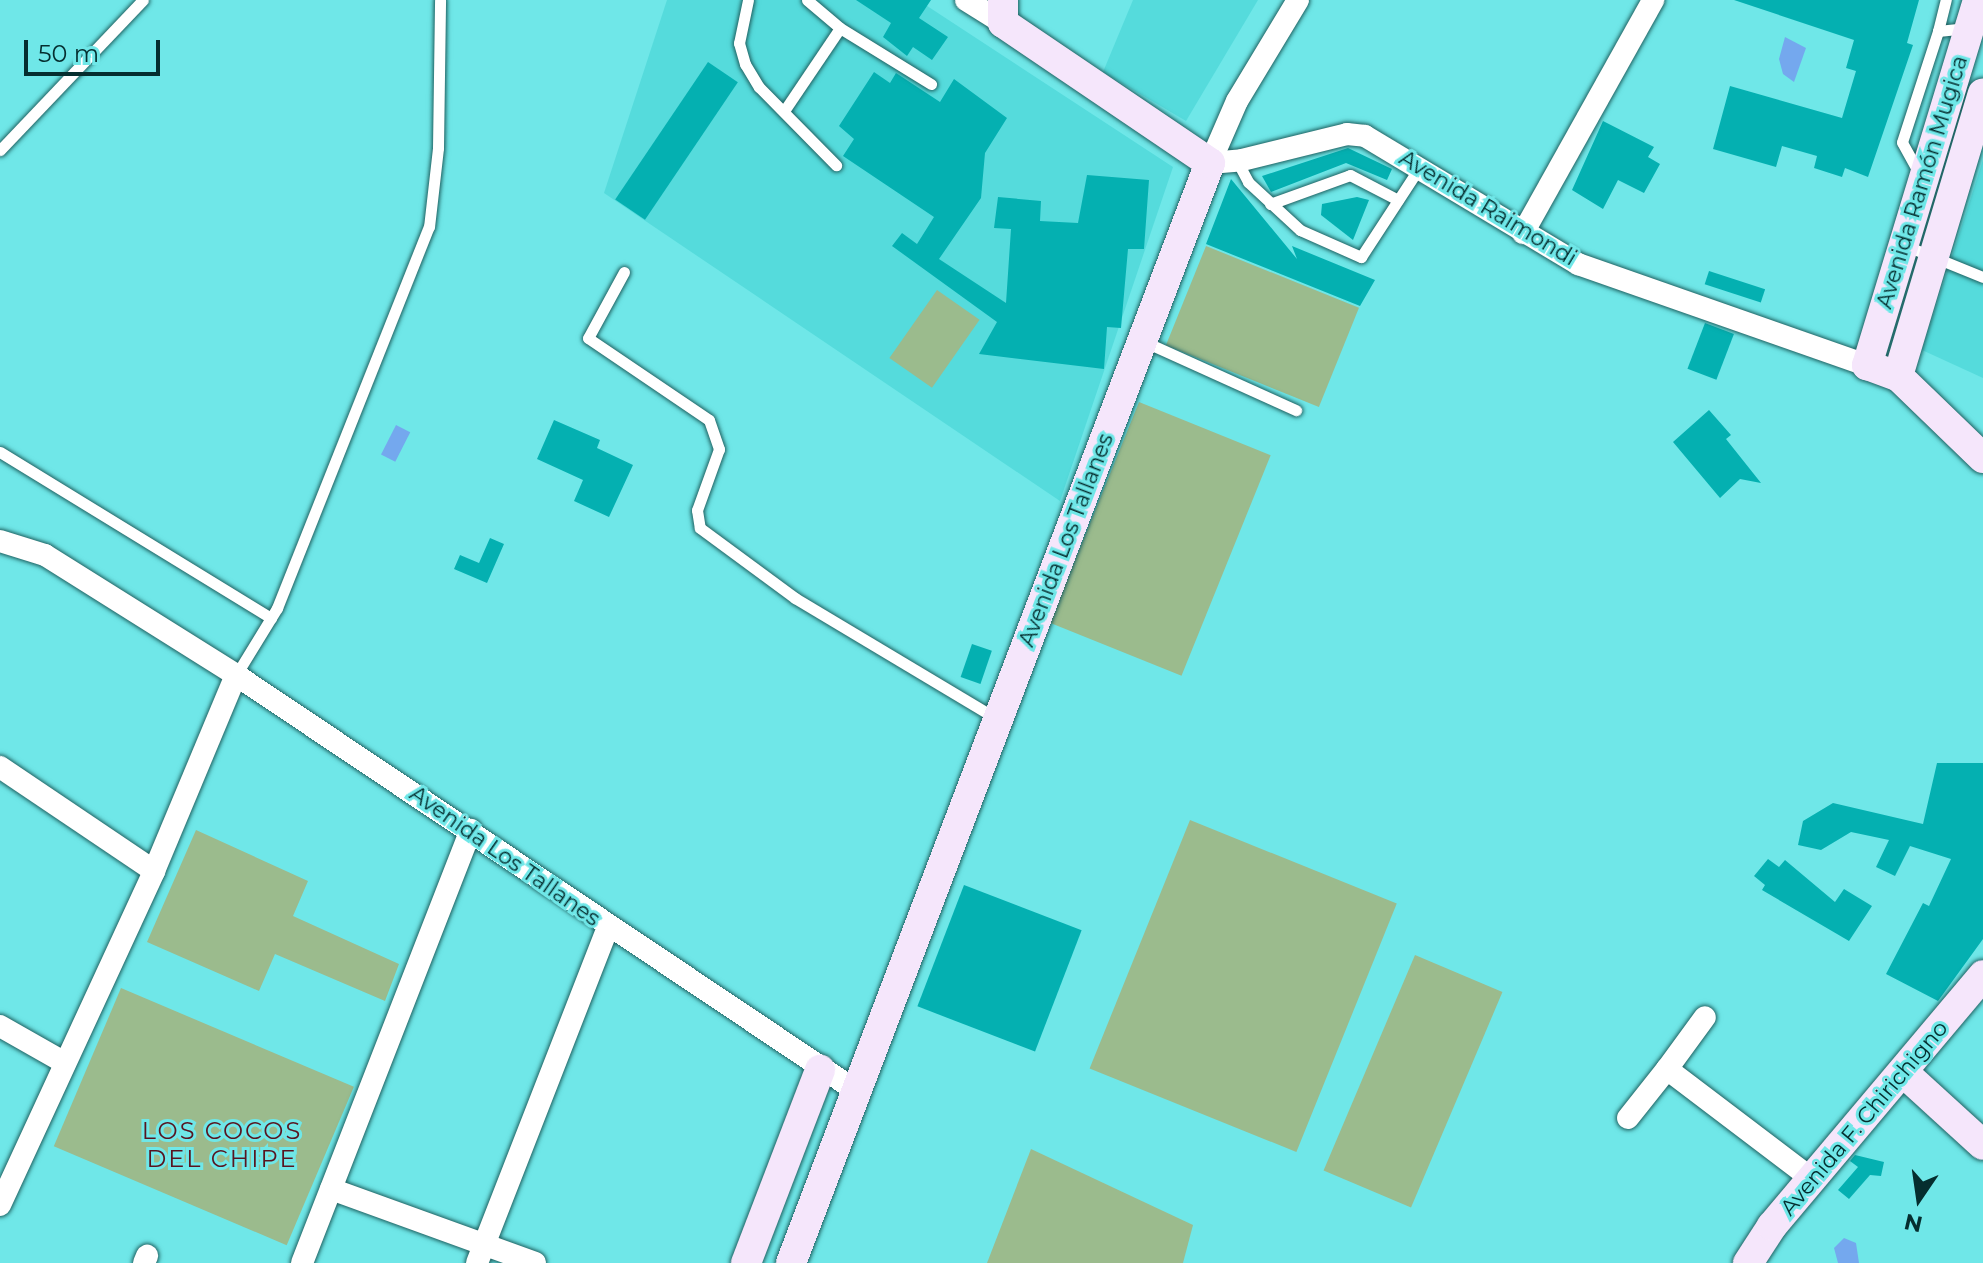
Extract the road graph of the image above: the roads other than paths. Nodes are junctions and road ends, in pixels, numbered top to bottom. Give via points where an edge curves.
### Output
1 (143, 0) edge
2 (440, 0) edge
3 (748, 0) edge
4 (807, 0) edge
5 (966, 0) edge
6 (1298, 0) edge
7 (1653, 0) edge
8 (1946, 0) edge
9 (1003, 11) edge
10 (1974, 14) edge
11 (840, 28) junction
12 (1938, 31) junction
13 (931, 84) dead end
14 (1983, 93) edge
15 (784, 111) junction
16 (1939, 127) junction
17 (1976, 139) edge
18 (0, 150) edge
19 (1224, 162) junction
20 (836, 165) dead end
21 (1419, 168) junction
22 (1923, 181) junction
23 (1398, 200) junction
24 (1270, 204) junction
25 (1523, 233) junction
26 (1904, 245) junction
27 (1933, 255) junction
28 (624, 272) dead end
29 (1983, 277) edge
30 (1142, 341) junction
31 (1867, 365) junction
32 (1898, 376) junction
33 (1296, 410) dead end
34 (0, 452) edge
35 (1983, 458) edge
36 (0, 541) edge
37 (271, 618) junction
38 (236, 675) junction
39 (997, 719) junction
40 (0, 767) edge
41 (471, 830) junction
42 (154, 871) junction
43 (608, 927) junction
44 (1983, 975) edge
45 (1705, 1017) dead end
46 (0, 1026) edge
47 (65, 1063) junction
48 (1667, 1069) junction
49 (820, 1070) junction
50 (1903, 1072) junction
51 (855, 1090) junction
52 (1628, 1118) dead end
53 (1983, 1145) edge
54 (1812, 1179) junction
55 (331, 1189) junction
56 (0, 1205) edge
57 (481, 1253) edge
58 (302, 1263) edge
59 (535, 1263) edge
60 (746, 1263) edge
61 (791, 1263) edge
62 (1748, 1263) edge

1 - 18 lane
2 - 37 lane via 438,148 429,227
3 - 15 lane via 739,43 745,64
4 - 11 lane
5 - 9 street
6 - 19 street, Avenida Los Tallanes via 1237,101
7 - 25 street
8 - 12 lane
9 - 19 street
10 - 12 lane
10 - 16 street, Avenida Ramón Mugica
11 - 13 lane
11 - 15 lane
12 - 22 lane via 1902,142
14 - 17 street, Avenida Ramón Mugica
15 - 20 lane
16 - 17 street
16 - 22 street, Avenida Ramón Mugica
17 - 27 street, Avenida Ramón Mugica
19 - 21 street, Avenida Raimondi via 1347,134 1365,136
19 - 24 lane
19 - 30 street, Avenida Los Tallanes
21 - 23 lane
21 - 25 street, Avenida Raimondi
22 - 26 street, Avenida Ramón Mugica
23 - 24 lane via 1350,175
23 - 24 lane via 1361,257 1315,240
25 - 31 street, Avenida Raimondi via 1618,279
26 - 27 lane
26 - 31 street, Avenida Ramón Mugica
27 - 29 lane
27 - 32 street, Avenida Ramón Mugica
28 - 39 lane via 588,338 709,420 719,449 697,510 700,528 795,598
30 - 33 lane
30 - 39 street, Avenida Los Tallanes
31 - 32 street, Avenida Raimondi
32 - 35 street
34 - 37 lane
36 - 38 street, Avenida Los Tallanes via 45,555
37 - 38 lane
38 - 41 street, Avenida Los Tallanes
38 - 42 street
39 - 51 street, Avenida Los Tallanes
40 - 42 street
41 - 43 street, Avenida Los Tallanes
41 - 55 street
42 - 47 street
43 - 49 street, Avenida Los Tallanes
43 - 57 street
44 - 50 street, Avenida F. Chirichigno
45 - 48 street
46 - 47 street
47 - 56 street
48 - 52 street
48 - 54 street
49 - 51 street, Avenida Los Tallanes
49 - 60 street
50 - 53 street
50 - 54 street, Avenida F. Chirichigno
51 - 61 street, Avenida Los Tallanes
54 - 62 street, Avenida F. Chirichigno
55 - 57 street
55 - 58 street
57 - 59 street

